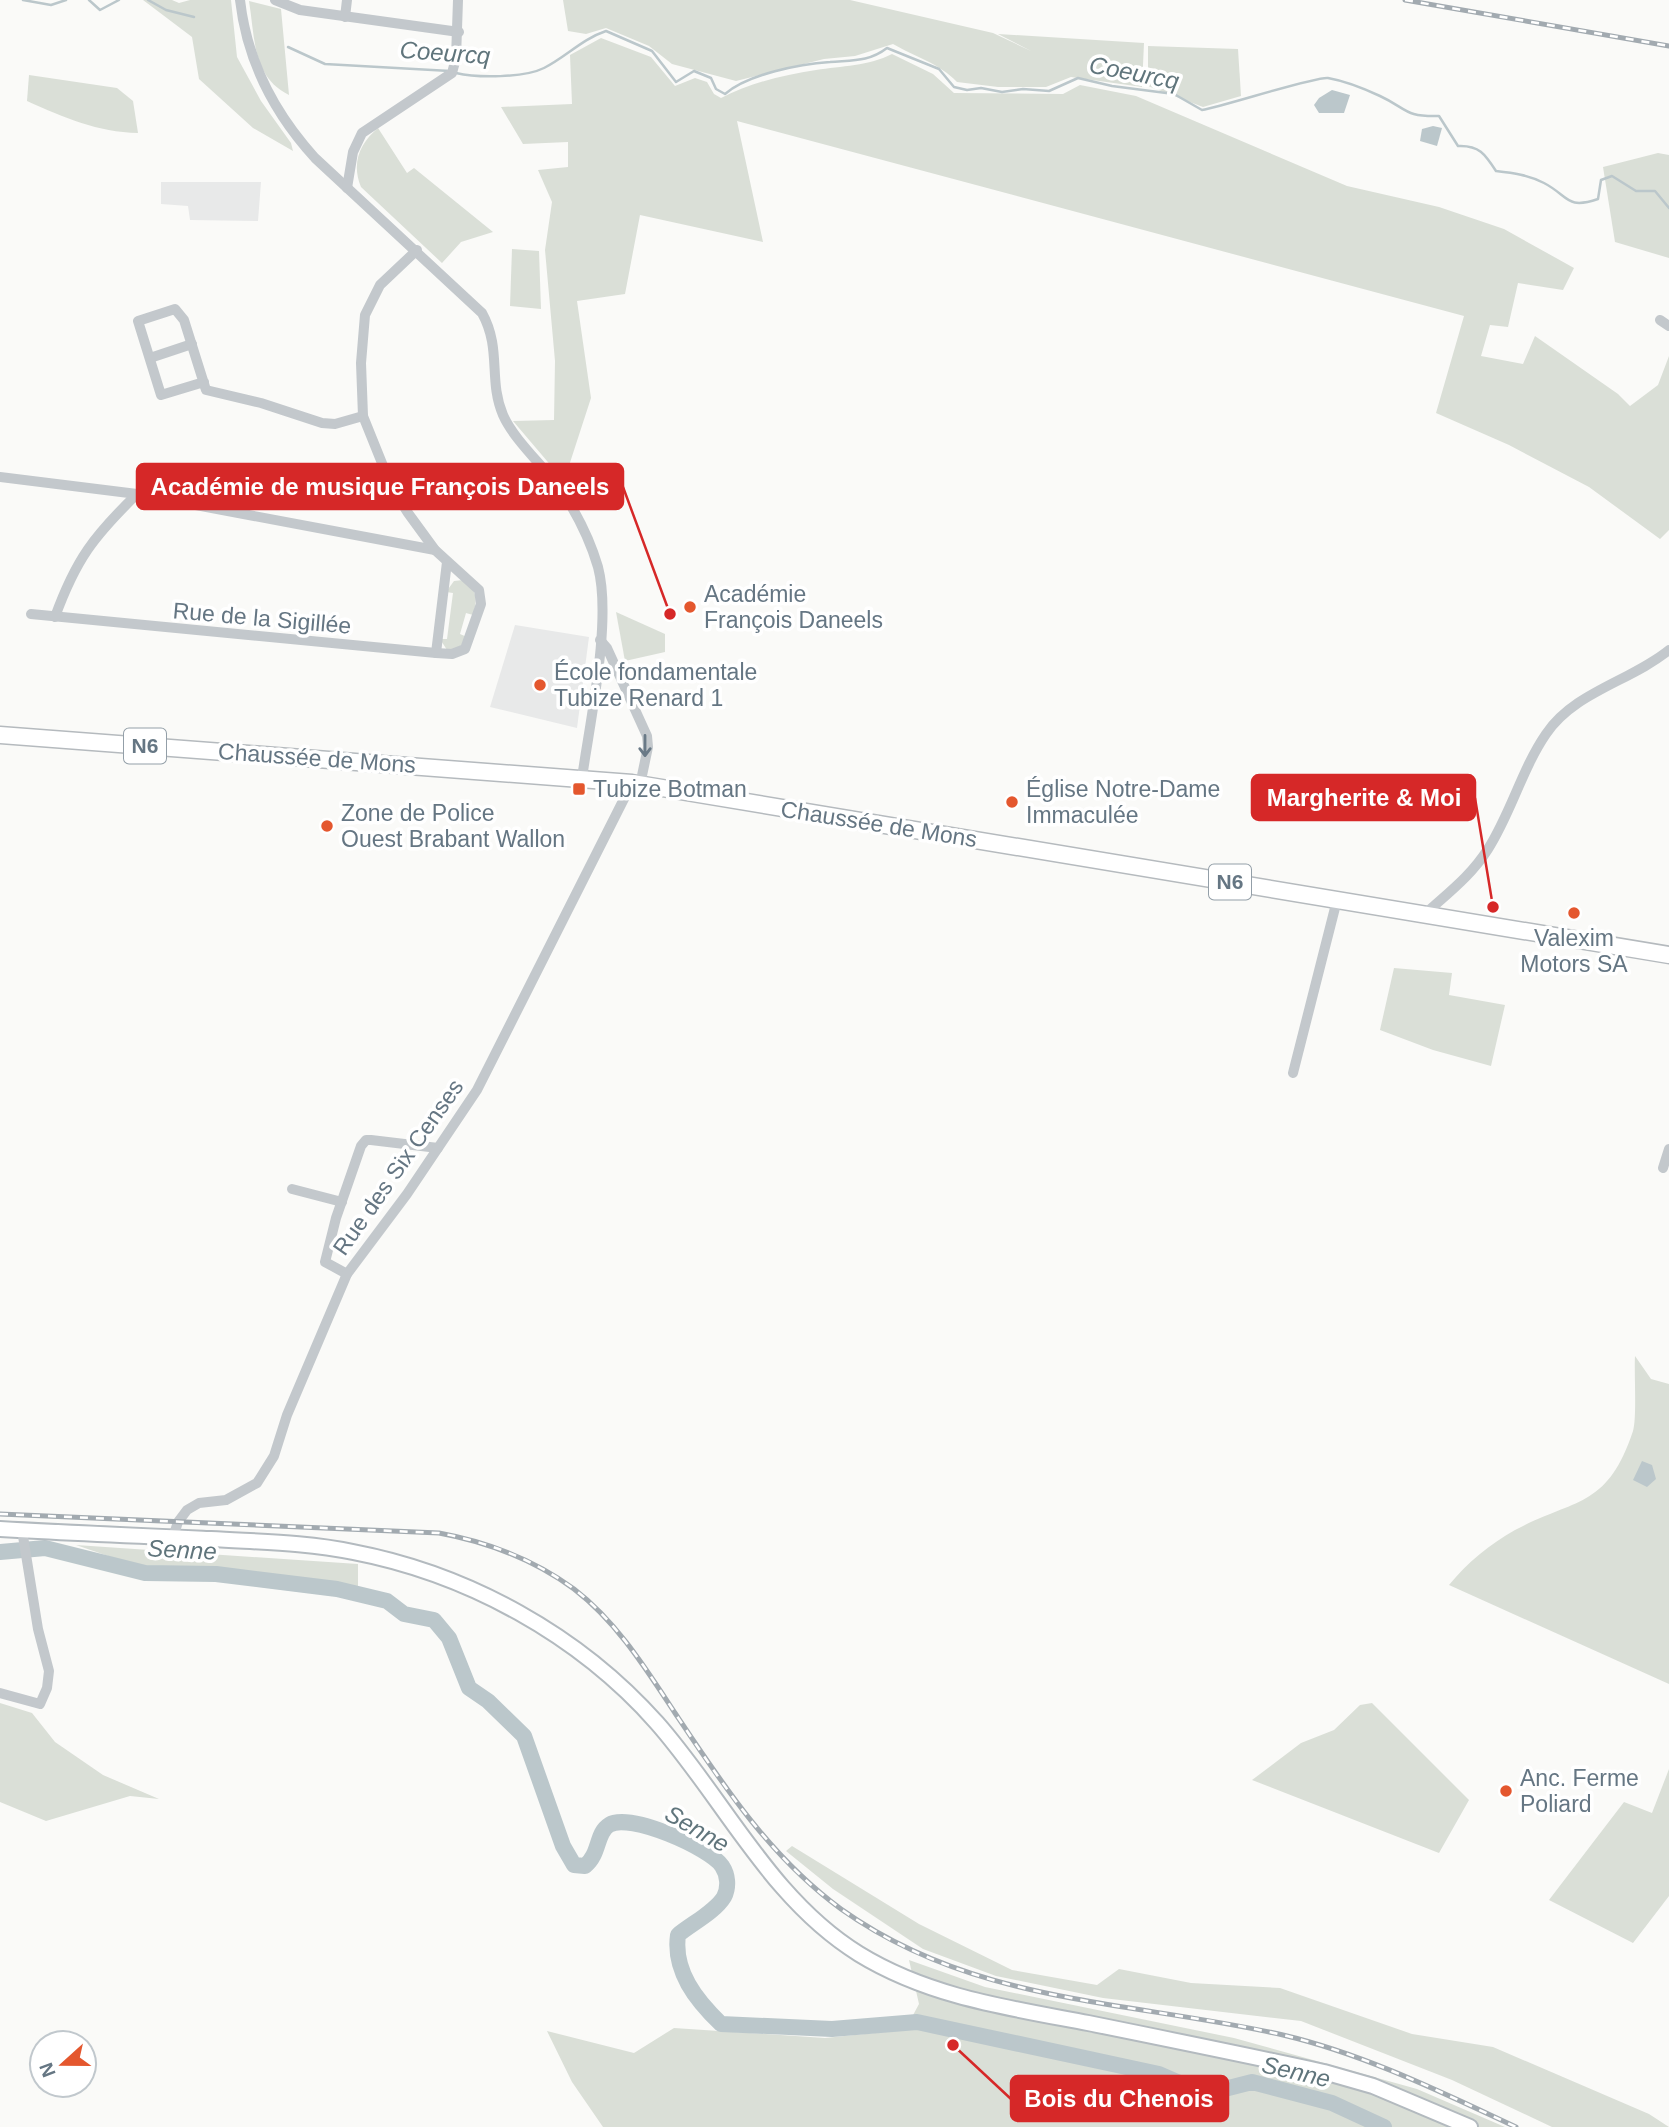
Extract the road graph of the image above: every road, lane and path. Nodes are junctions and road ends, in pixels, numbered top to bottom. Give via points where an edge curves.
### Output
1 (240, 0) edge
2 (275, 0) edge
3 (347, 0) edge
4 (458, 0) edge
5 (345, 17) junction
6 (458, 32) junction
7 (347, 188) junction
8 (416, 250) junction
9 (192, 344) junction
10 (150, 358) junction
11 (204, 383) junction
12 (363, 416) junction
13 (0, 477) edge
14 (137, 494) junction
15 (435, 550) junction
16 (447, 562) junction
17 (31, 614) dead end
18 (55, 617) junction
19 (600, 640) junction
20 (1669, 650) edge
21 (436, 653) junction
22 (0, 735) edge
23 (582, 778) junction
24 (636, 784) junction
25 (1337, 900) junction
26 (1424, 914) junction
27 (1669, 955) edge
28 (1293, 1073) dead end
29 (438, 1148) junction
30 (1669, 1149) edge
31 (1663, 1168) dead end
32 (292, 1189) dead end
33 (342, 1202) junction
34 (347, 1274) junction
35 (0, 1529) edge
36 (23, 1536) junction
37 (173, 1537) junction
38 (0, 1693) edge
39 (1470, 2127) edge

1 - 7 street via 244,32 265,88 304,146
2 - 5 street via 300,10
3 - 5 street
4 - 6 street
5 - 6 street
6 - 7 street via 453,71 362,133
7 - 8 street
8 - 12 street via 387,276 365,315
8 - 19 street via 469,297 490,327 496,398 505,419 565,496 598,568 603,603
9 - 10 street
9 - 10 street via 181,313 175,309 138,321
9 - 11 street
10 - 11 street via 161,395
11 - 12 street via 206,390 218,395 261,402 322,423
12 - 15 street via 392,488
13 - 14 street
14 - 15 street
14 - 18 street via 83,553
15 - 16 street
16 - 21 street
16 - 21 street, Rue de la Sigillée via 475,584 481,598 465,649
17 - 18 street, Rue de la Sigillée
18 - 21 street, Rue de la Sigillée
19 - 23 street
19 -> 24 street, Rue des Six Censes via 647,736
20 - 26 street via 1643,671 1573,707 1546,733 1489,848 1468,877
22 - 23 main road, Chaussée de Mons / N6
23 - 24 main road, Chaussée de Mons / N6
24 - 25 main road, Chaussée de Mons / N6
24 - 29 street, Rue des Six Censes via 477,1090
25 - 26 main road, Chaussée de Mons / N6
25 - 28 street
26 - 27 main road, Chaussée de Mons / N6
29 - 33 street via 366,1140
29 - 34 street, Rue des Six Censes
30 - 31 street
32 - 33 street
33 - 34 street via 325,1262
34 - 37 street, Rue des Six Censes via 274,1456 257,1483 226,1500 199,1503 187,1510
35 - 36 street
36 - 37 street
36 - 38 street via 37,1629 49,1671 47,1688 40,1704
37 - 39 street via 313,1545 354,1552 446,1578 524,1616 594,1664 654,1720 796,1903 856,1952 916,1983 970,1999 1324,2072 1373,2086

